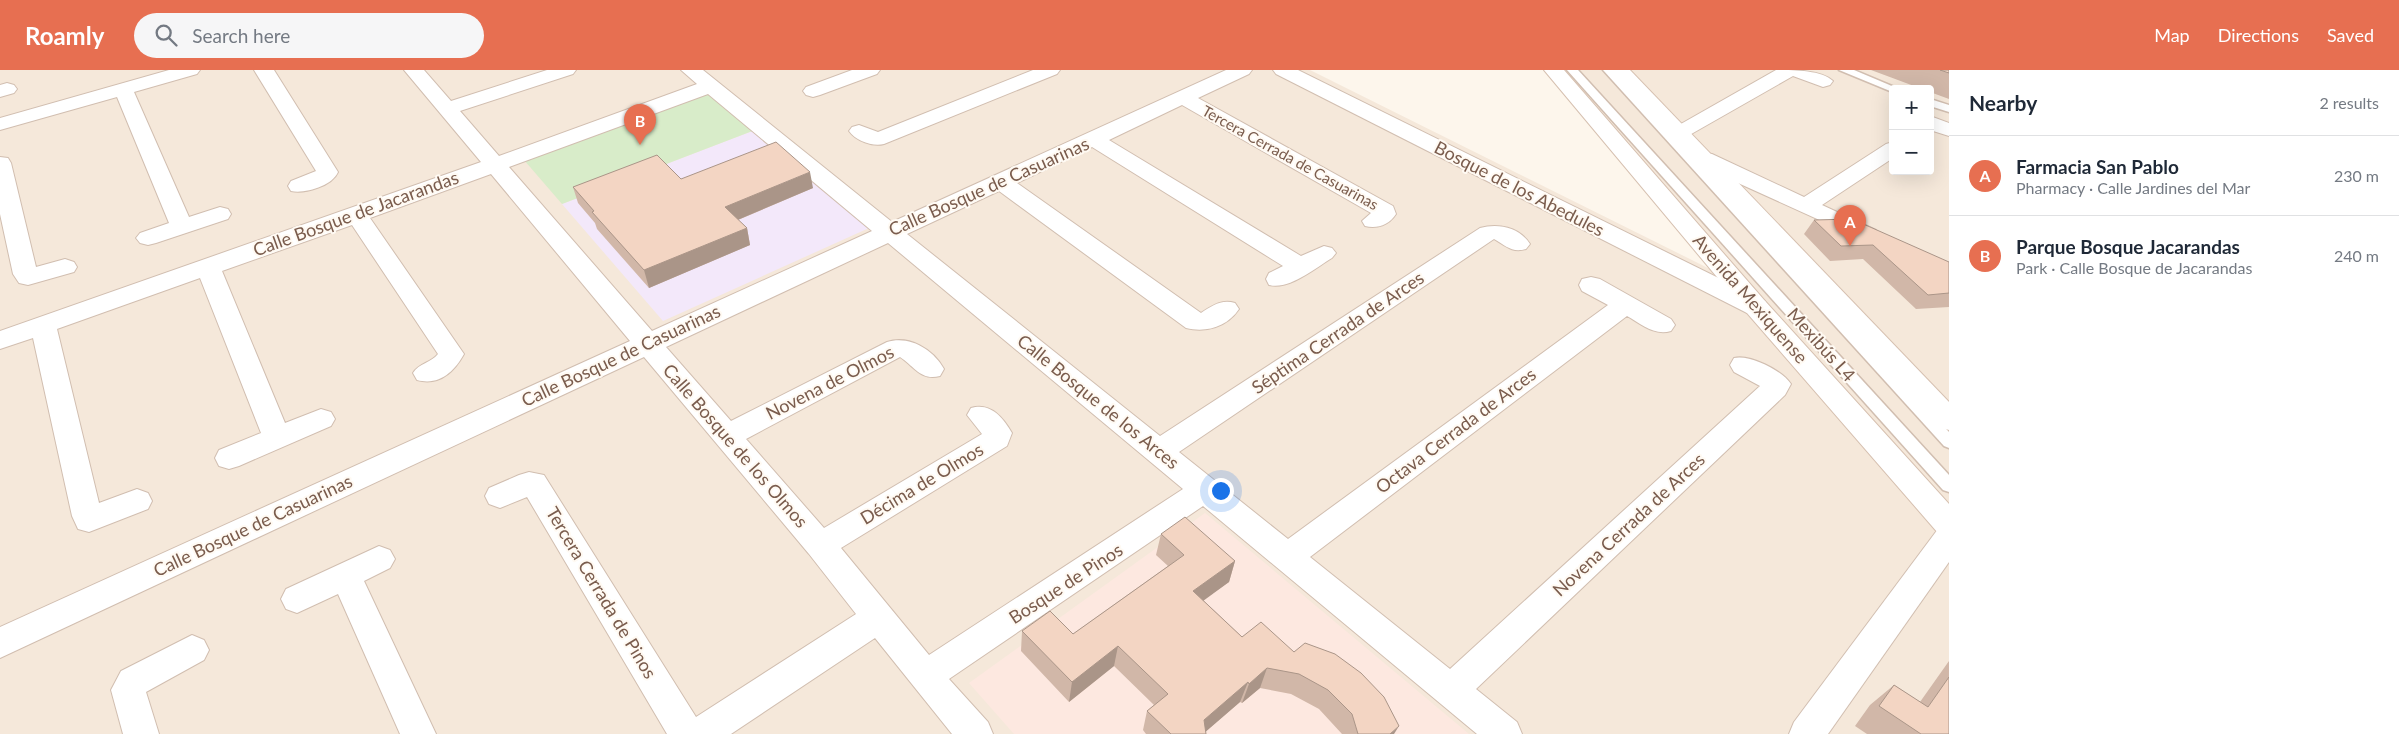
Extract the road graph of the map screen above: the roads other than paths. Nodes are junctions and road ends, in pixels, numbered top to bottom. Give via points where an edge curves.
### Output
1 (190, 70) edge
2 (264, 70) edge
3 (414, 70) edge
4 (566, 70) edge
5 (870, 70) edge
6 (1050, 70) edge
7 (1242, 70) edge
8 (1282, 70) edge
9 (1554, 70) edge
10 (1572, 70) edge
11 (1608, 70) edge
12 (1620, 70) edge
13 (1790, 70) edge
14 (1795, 70) edge
15 (1844, 70) edge
16 (701, 78) edge
17 (1823, 81) dead end
18 (1889, 87) edge
19 (122, 89) junction
20 (813, 91) dead end
21 (1182, 97) junction
22 (1934, 103) edge
23 (447, 109) junction
24 (1949, 109) edge
25 (0, 124) edge
26 (859, 131) dead end
27 (1679, 133) junction
28 (1093, 140) junction
29 (1889, 151) edge
30 (1704, 159) junction
31 (0, 163) edge
32 (493, 165) junction
33 (1000, 181) junction
34 (299, 186) dead end
35 (1806, 206) junction
36 (220, 214) dead end
37 (357, 215) junction
38 (1373, 221) dead end
39 (182, 226) junction
40 (888, 233) junction
41 (148, 238) dead end
42 (1518, 244) dead end
43 (1887, 244) edge
44 (1324, 253) dead end
45 (1301, 266) junction
46 (65, 267) dead end
47 (208, 267) junction
48 (1278, 279) dead end
49 (1591, 285) dead end
50 (1626, 305) junction
51 (1756, 307) junction
52 (1226, 309) dead end
53 (43, 325) junction
54 (1662, 326) dead end
55 (0, 340) edge
56 (646, 344) junction
57 (1743, 365) dead end
58 (931, 369) dead end
59 (426, 373) dead end
60 (981, 415) dead end
61 (321, 419) dead end
62 (1949, 420) edge
63 (727, 436) junction
64 (277, 437) junction
65 (1949, 442) edge
66 (1159, 451) junction
67 (229, 458) dead end
68 (1949, 486) edge
69 (1206, 489) junction
70 (500, 496) dead end
71 (137, 501) dead end
72 (1949, 524) edge
73 (1949, 538) edge
74 (820, 544) junction
75 (1287, 557) junction
76 (379, 559) dead end
77 (345, 575) junction
78 (297, 599) dead end
79 (879, 617) junction
80 (0, 643) edge
81 (192, 650) dead end
82 (925, 676) junction
83 (1451, 690) junction
84 (141, 734) edge
85 (418, 734) edge
86 (687, 734) edge
87 (701, 734) edge
88 (975, 734) edge
89 (1504, 734) edge
90 (1807, 734) edge

1 - 19 street
2 - 34 street via 327,172 321,178
3 - 23 street, Calle Bosque de los Olmos
4 - 23 street
5 - 20 street
6 - 26 street via 877,140
7 - 21 street, Calle Bosque de Casuarinas
8 - 51 street, Bosque de los Abedules
9 - 51 street, Avenida Mexiquense
10 - 68 lane, Mexibús L4
11 - 65 lane, Mexibús L4
12 - 27 street
13 - 27 street
14 - 17 street
15 - 18 lane
16 - 32 street, Calle Bosque de Jacarandas
16 - 40 street, Calle Bosque de los Arces
19 - 25 street
19 - 39 street
21 - 28 street, Calle Bosque de Casuarinas
21 - 38 street, Tercera Cerrada de Casuarinas via 1384,211 1385,214
22 - 24 lane
23 - 32 street, Calle Bosque de los Olmos
27 - 30 street
28 - 33 street, Calle Bosque de Casuarinas
28 - 45 street
29 - 35 street
30 - 35 street
30 - 62 street
31 - 46 street via 25,274 28,277
32 - 37 street, Calle Bosque de Jacarandas
32 - 56 street, Calle Bosque de los Olmos
33 - 40 street, Calle Bosque de Casuarinas
33 - 52 street via 1195,322 1204,323
35 - 43 street
36 - 39 street
37 - 47 street, Calle Bosque de Jacarandas
37 - 59 street via 451,354 445,364
39 - 41 street
40 - 56 street, Calle Bosque de Casuarinas
40 - 66 street, Calle Bosque de los Arces
42 - 66 street, Séptima Cerrada de Arces via 1493,231 1488,233
44 - 45 street
45 - 48 street
47 - 53 street, Calle Bosque de Jacarandas
47 - 64 street
49 - 50 street
50 - 54 street
50 - 75 street, Octava Cerrada de Arces
51 - 72 street, Avenida Mexiquense
53 - 55 street, Calle Bosque de Jacarandas
53 - 71 street via 89,520
56 - 63 street, Calle Bosque de los Olmos
56 - 80 street, Calle Bosque de Casuarinas
57 - 83 street, Novena Cerrada de Arces via 1769,378 1777,384 1775,388
58 - 63 street, Novena de Olmos via 908,350 896,348
60 - 74 street, Décima de Olmos via 998,433 997,439
61 - 64 street
63 - 74 street, Calle Bosque de los Olmos
64 - 67 street
66 - 69 street, Calle Bosque de los Arces
69 - 75 street, Calle Bosque de los Arces
69 - 82 street, Bosque de Pinos via 1164,520 1075,575
70 - 86 street, Tercera Cerrada de Pinos via 534,483
73 - 90 street
74 - 79 street, Calle Bosque de los Olmos
75 - 83 street, Calle Bosque de los Arces
76 - 77 street
77 - 78 street
77 - 85 street
79 - 82 street, Calle Bosque de los Olmos
79 - 87 street
81 - 84 street via 133,682 128,690
82 - 88 street, Calle Bosque de los Olmos
83 - 89 street, Calle Bosque de los Arces

